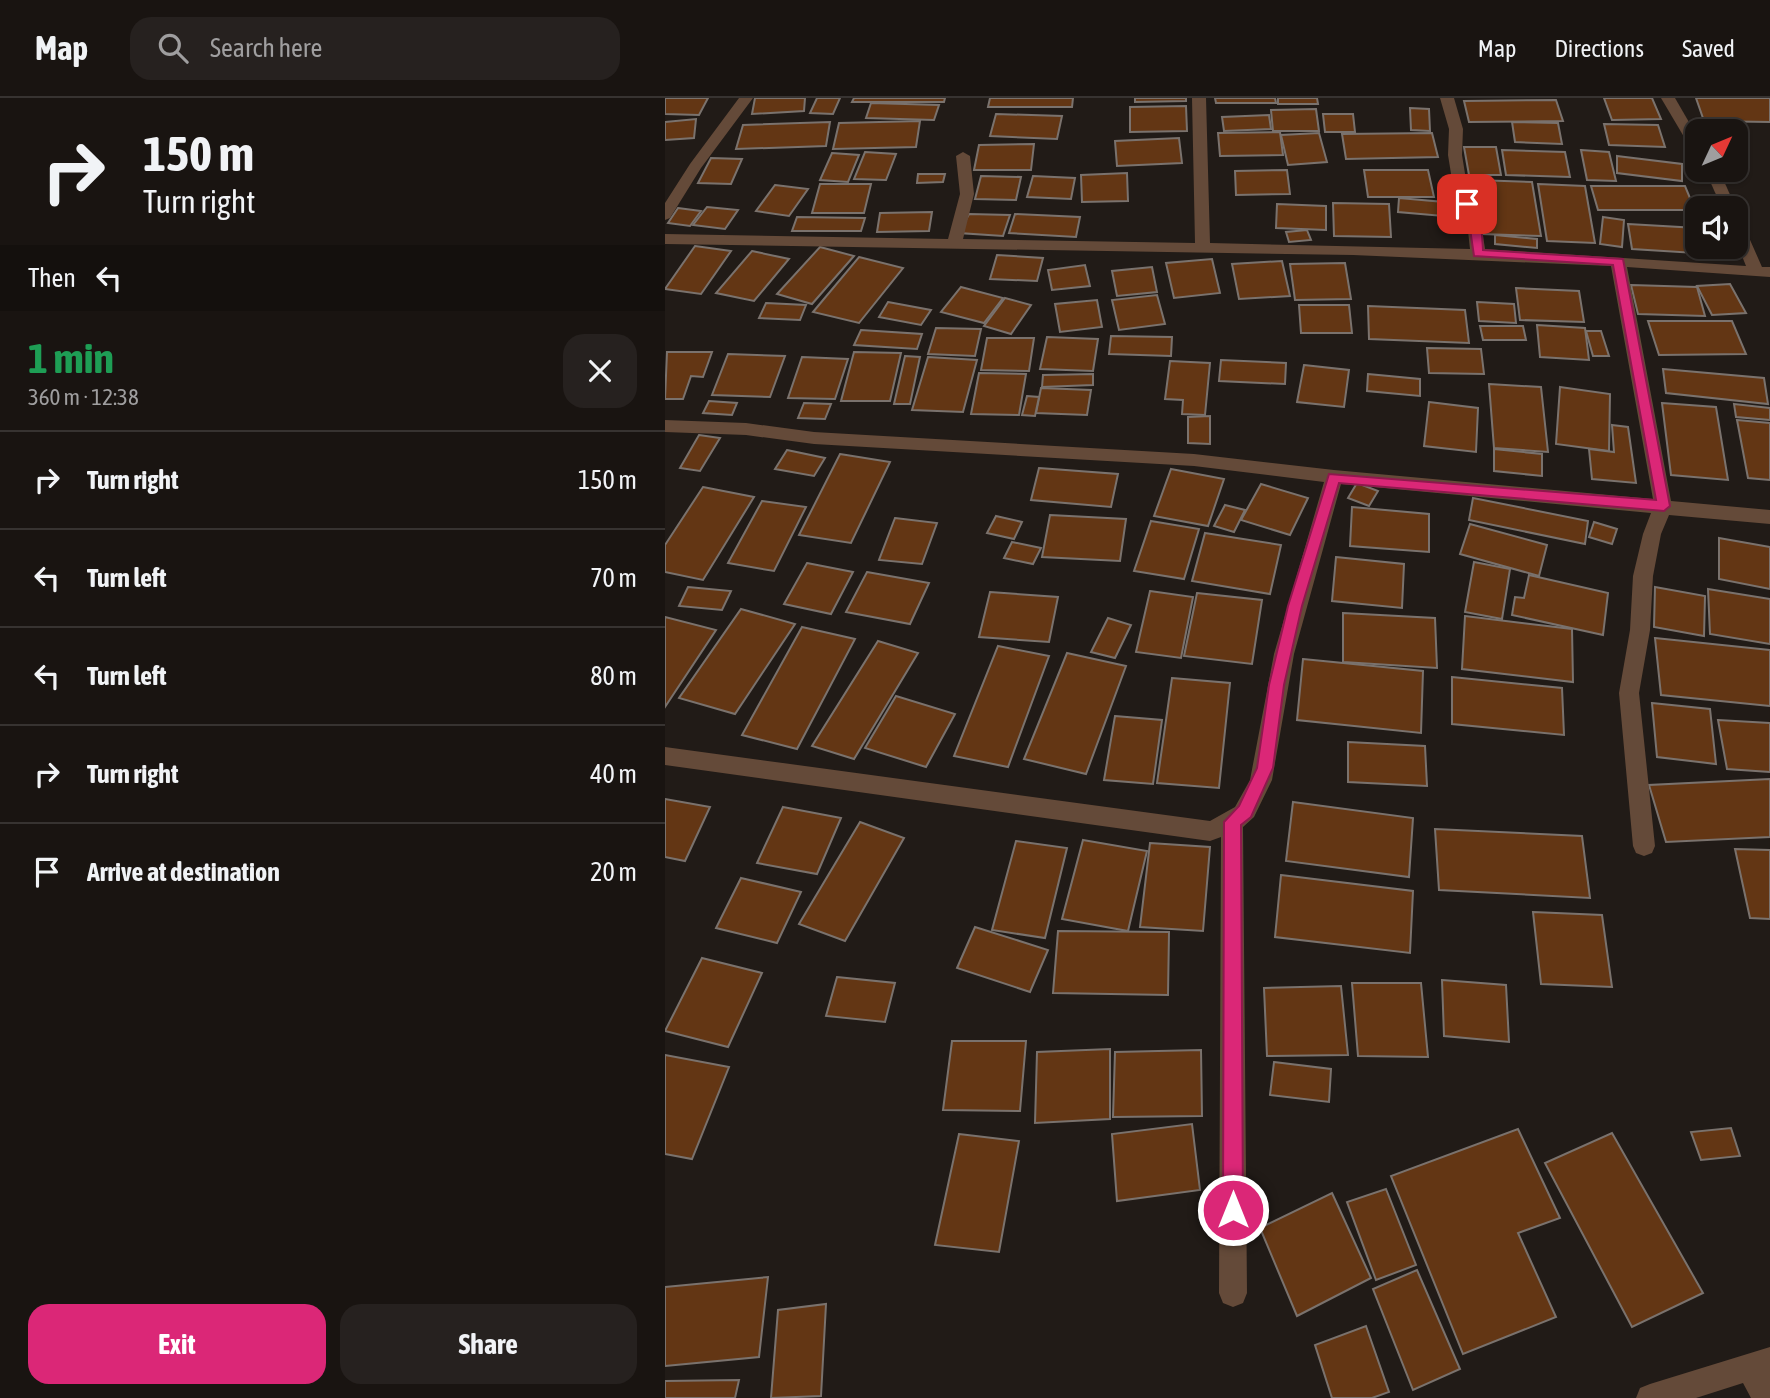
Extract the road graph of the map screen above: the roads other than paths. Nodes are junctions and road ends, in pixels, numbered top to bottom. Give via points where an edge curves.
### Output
1 (746, 98) edge
2 (1199, 98) edge
3 (1447, 98) edge
4 (1668, 98) edge
5 (1685, 127) edge
6 (963, 156) dead end
7 (665, 215) edge
8 (665, 239) edge
9 (954, 243) junction
10 (1748, 245) edge
11 (1203, 247) junction
12 (1478, 254) junction
13 (1618, 262) junction
14 (1763, 272) edge
15 (665, 426) edge
16 (1334, 477) junction
17 (1664, 506) junction
18 (1770, 517) edge
19 (665, 755) edge
20 (1233, 822) junction
21 (1644, 846) dead end
22 (1233, 1293) dead end
23 (1760, 1364) edge
24 (1650, 1398) edge
25 (1767, 1398) edge

1 - 7 street
2 - 11 street
3 - 12 street via 1456,129 1460,186 1474,222
4 - 5 street
6 - 9 street via 967,194
8 - 9 street
9 - 11 street
10 - 14 street
11 - 12 street
12 - 13 street
13 - 14 street
13 - 17 street
15 - 16 street via 1070,450
16 - 17 street
16 - 20 street via 1292,619 1265,768 1245,812
17 - 18 street
17 - 21 street via 1643,576 1629,693
19 - 20 street via 1210,831
20 - 22 street
23 - 24 street
23 - 25 street

